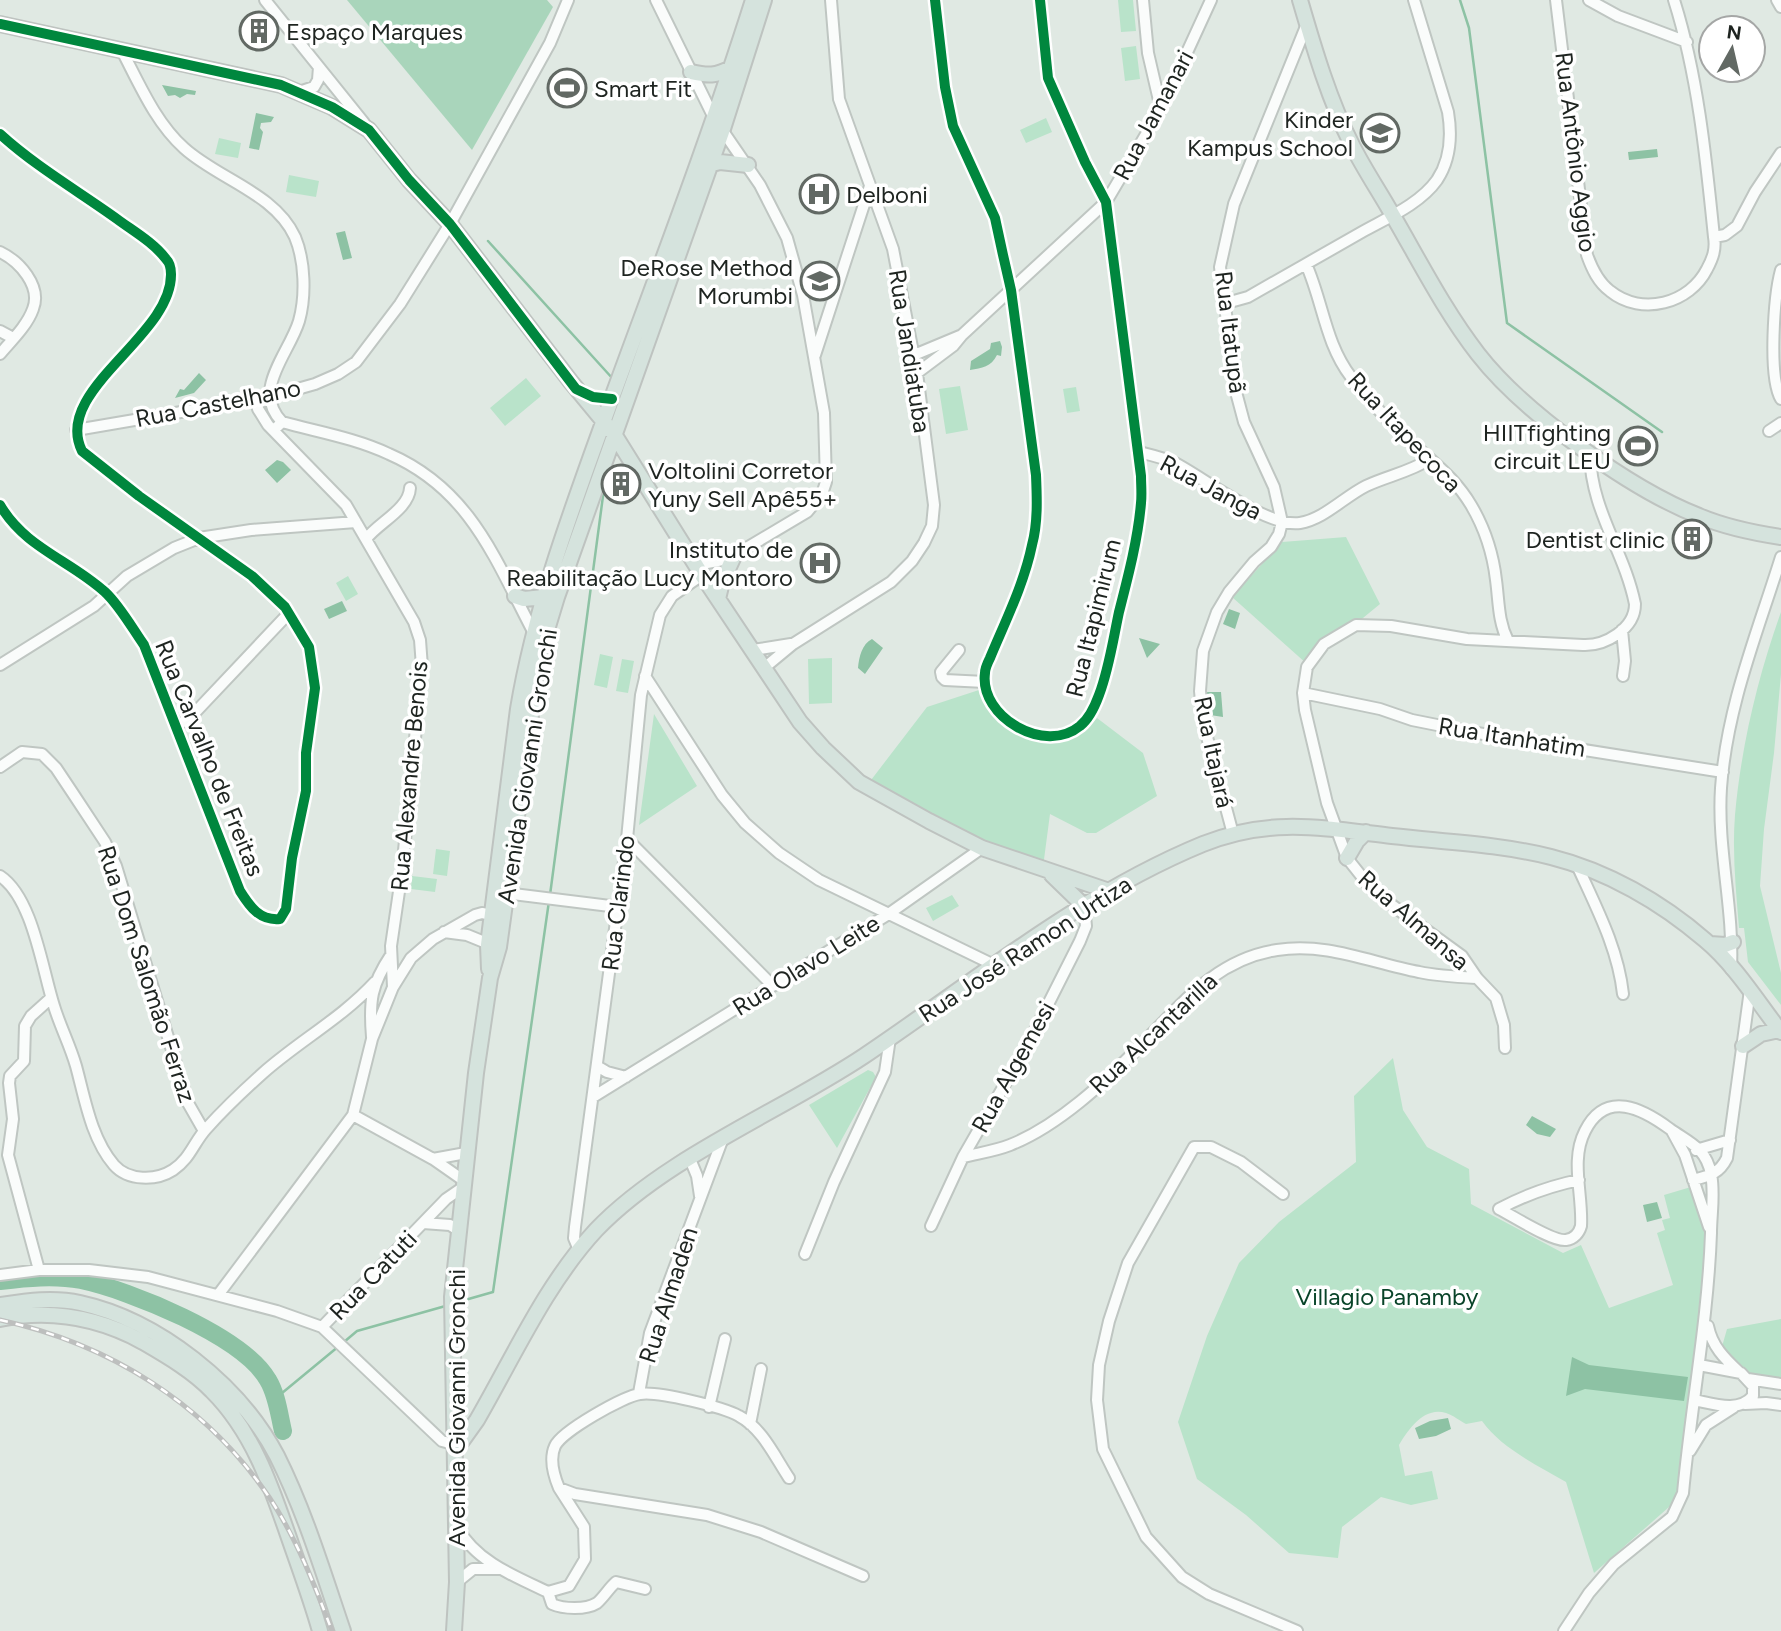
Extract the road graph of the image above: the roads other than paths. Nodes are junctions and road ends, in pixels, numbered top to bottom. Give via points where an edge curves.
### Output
1 (265, 0) edge
2 (568, 0) edge
3 (656, 0) edge
4 (753, 0) edge
5 (764, 0) edge
6 (831, 0) edge
7 (935, 0) edge
8 (1040, 0) edge
9 (1143, 0) edge
10 (1211, 0) edge
11 (1300, 0) edge
12 (1414, 0) edge
13 (1556, 0) edge
14 (1589, 0) edge
15 (1674, 0) edge
16 (1777, 0) edge
17 (1781, 7) edge
18 (0, 24) edge
19 (1307, 24) junction
20 (1686, 42) junction
21 (121, 49) junction
22 (319, 67) junction
23 (731, 68) junction
24 (691, 72) junction
25 (299, 92) junction
26 (1161, 108) junction
27 (714, 118) junction
28 (369, 130) junction
29 (722, 132) junction
30 (0, 134) edge
31 (1781, 153) edge
32 (710, 164) junction
33 (748, 165) junction
34 (693, 171) junction
35 (870, 186) junction
36 (1107, 202) junction
37 (1393, 215) junction
38 (450, 224) junction
39 (1714, 237) junction
40 (0, 252) edge
41 (1306, 264) junction
42 (1781, 270) edge
43 (1011, 290) junction
44 (1223, 304) junction
45 (0, 331) edge
46 (962, 335) junction
47 (13, 338) junction
48 (0, 354) edge
49 (914, 355) junction
50 (814, 358) junction
51 (917, 373) junction
52 (576, 389) junction
53 (268, 397) junction
54 (628, 398) junction
55 (256, 399) junction
56 (1781, 399) edge
57 (612, 400) junction
58 (603, 420) junction
59 (1781, 422) edge
60 (278, 427) junction
61 (76, 429) junction
62 (1769, 431) dead end
63 (614, 434) junction
64 (1139, 452) junction
65 (1590, 454) junction
66 (1430, 459) junction
67 (410, 488) dead end
68 (0, 505) edge
69 (356, 522) junction
70 (1282, 522) junction
71 (1781, 537) edge
72 (199, 538) junction
73 (366, 539) junction
74 (734, 556) junction
75 (1781, 557) edge
76 (693, 560) junction
77 (702, 575) junction
78 (107, 594) junction
79 (515, 596) junction
80 (544, 597) junction
81 (718, 599) junction
82 (289, 613) junction
83 (1622, 630) junction
84 (539, 638) junction
85 (1508, 642) junction
86 (793, 644) junction
87 (753, 650) junction
88 (959, 650) dead end
89 (0, 665) edge
90 (764, 668) junction
91 (645, 676) junction
92 (1623, 676) dead end
93 (985, 682) junction
94 (1303, 693) junction
95 (176, 723) junction
96 (0, 767) edge
97 (1723, 772) junction
98 (1335, 829) junction
99 (1366, 832) junction
100 (1233, 834) junction
101 (627, 839) junction
102 (982, 848) junction
103 (1347, 858) junction
104 (1577, 865) junction
105 (1048, 871) junction
106 (0, 876) edge
107 (1109, 891) junction
108 (505, 893) junction
109 (1084, 906) junction
110 (618, 907) junction
111 (887, 915) junction
112 (497, 919) junction
113 (444, 932) junction
114 (1732, 942) junction
115 (1710, 944) junction
116 (494, 946) junction
117 (411, 958) junction
118 (391, 960) junction
119 (994, 965) junction
120 (1731, 969) junction
121 (1477, 978) junction
122 (375, 982) junction
123 (773, 986) junction
124 (393, 987) junction
125 (1623, 994) dead end
126 (1754, 995) junction
127 (51, 998) junction
128 (387, 1001) junction
129 (370, 1006) junction
130 (337, 1017) junction
131 (1780, 1028) edge
132 (890, 1038) junction
133 (372, 1039) junction
134 (1742, 1046) junction
135 (1505, 1048) dead end
136 (597, 1066) junction
137 (626, 1077) junction
138 (593, 1097) junction
139 (353, 1115) junction
140 (1670, 1129) junction
141 (204, 1131) junction
142 (723, 1138) junction
143 (1730, 1140) junction
144 (1700, 1149) junction
145 (466, 1153) junction
146 (1685, 1155) junction
147 (963, 1157) junction
148 (433, 1158) junction
149 (690, 1159) junction
150 (1712, 1176) junction
151 (1693, 1180) junction
152 (1578, 1181) junction
153 (463, 1184) junction
154 (1283, 1194) dead end
155 (700, 1196) junction
156 (423, 1223) junction
157 (931, 1226) dead end
158 (1711, 1229) junction
159 (458, 1230) junction
160 (579, 1250) junction
161 (805, 1254) dead end
162 (39, 1270) junction
163 (0, 1275) edge
164 (218, 1295) junction
165 (0, 1305) edge
166 (1705, 1314) junction
167 (0, 1319) edge
168 (323, 1327) junction
169 (725, 1339) dead end
170 (1699, 1365) junction
171 (761, 1369) dead end
172 (1745, 1376) junction
173 (1768, 1384) junction
174 (1781, 1384) edge
175 (639, 1394) junction
176 (1695, 1400) junction
177 (1766, 1403) junction
178 (1741, 1405) junction
179 (1781, 1405) edge
180 (709, 1407) junction
181 (750, 1424) junction
182 (453, 1444) junction
183 (1687, 1457) junction
184 (789, 1478) dead end
185 (559, 1488) junction
186 (456, 1525) junction
187 (501, 1569) junction
188 (863, 1576) dead end
189 (457, 1583) junction
190 (645, 1589) dead end
191 (548, 1592) junction
192 (458, 1628) edge
193 (320, 1631) edge
194 (343, 1631) edge
195 (1297, 1631) edge
196 (1564, 1631) edge

1 - 22 street
2 - 38 street, Rua Castelhano via 550,43
3 - 24 street
4 - 23 main road, Avenida Giovanni Gronchi
5 - 29 main road, Avenida Giovanni Gronchi
6 - 35 street, Rua Jandiatuba via 839,99
7 - 43 street via 953,126 995,218
8 - 36 street via 1048,78
9 - 26 street via 1148,53
10 - 26 street, Rua Jamanari
11 - 19 main road
12 - 37 street via 1448,112 1450,139 1448,159 1436,182
13 - 39 street, Rua Antônio Aggio via 1587,255 1599,281 1631,302 1675,300 1701,281 1712,259
14 - 20 street
15 - 20 street
16 - 17 street
18 - 21 main road
19 - 37 main road via 1351,143
19 - 44 street, Rua Itatupã via 1234,204 1220,267
20 - 39 street
21 - 25 main road
21 - 53 street via 172,135 195,158 270,205 295,237 303,282 300,318 271,380
22 - 25 street via 314,88
22 - 28 street
23 - 24 main road via 717,75
23 - 27 main road, Avenida Giovanni Gronchi
24 - 27 street
25 - 28 main road
26 - 36 street, Rua Jamanari
27 - 29 street
27 - 34 main road, Avenida Giovanni Gronchi
28 - 38 main road
29 - 32 main road, Avenida Giovanni Gronchi
29 - 33 street
30 - 61 street via 139,234 168,261 171,270 167,294 151,323 90,394
31 - 39 street via 1737,226
32 - 33 main road
32 - 34 main road
32 - 54 main road, Avenida Giovanni Gronchi
33 - 50 street via 787,238
34 - 57 main road, Avenida Giovanni Gronchi
35 - 49 street, Rua Jandiatuba via 893,248
35 - 50 street
36 - 43 street, Rua Jamanari
36 - 64 street, Rua Itapimirum
37 - 41 street
37 - 65 main road via 1436,294 1480,356 1536,413
38 - 52 main road
38 - 53 street, Rua Castelhano via 400,304 356,362 316,384
40 - 47 street via 28,276 35,297 35,307
41 - 44 street via 1248,297
41 - 66 street, Rua Itapecoca via 1339,360 1365,396
42 - 56 street via 1774,332 1776,387
43 - 46 street, Rua Jamanari
43 - 93 street via 1037,475 1036,518 1029,559 990,657
44 - 70 street, Rua Itatupã via 1244,422 1274,487
45 - 47 street
46 - 49 street, Rua Jamanari
46 - 51 street, Rua Jamanari
47 - 48 street
49 - 51 street, Rua Jandiatuba
50 - 74 street via 824,413 827,472 822,494 807,512
51 - 86 street, Rua Jandiatuba via 934,505 932,526 912,561 891,582
52 - 57 main road
52 - 58 main road
53 - 55 street, Rua Castelhano
53 - 60 street
54 - 57 main road
54 - 63 main road, Avenida Giovanni Gronchi
55 - 60 street, Rua Alexandre Benois via 263,419
55 - 61 street, Rua Castelhano
57 - 58 main road, Avenida Giovanni Gronchi
58 - 63 main road
58 - 80 main road, Avenida Giovanni Gronchi
59 - 62 street
60 - 69 street, Rua Alexandre Benois via 341,498
60 - 79 street via 334,435 387,453 426,473 461,504 483,534
61 - 72 street, Rua Carvalho de Freitas via 82,451 92,460
63 - 76 main road
63 - 84 main road, Avenida Giovanni Gronchi
64 - 70 street, Rua Janga via 1174,463 1264,517
64 - 93 street, Rua Itapimirum via 1138,522 1103,685 1092,711 1071,732 1041,736 1002,716
65 - 71 main road via 1700,517
65 - 83 street via 1596,500 1635,604 1632,618
66 - 70 street via 1366,486 1313,518
66 - 85 street, Rua Itapecoca via 1452,478 1480,522
67 - 73 street via 404,504
68 - 78 street, Rua Carvalho de Freitas via 34,544
69 - 72 street
69 - 73 street, Rua Alexandre Benois
70 - 100 street, Rua Itajará via 1271,547 1216,612 1203,652 1203,722
72 - 78 street via 127,576
72 - 82 street, Rua Carvalho de Freitas via 252,576
73 - 118 street, Rua Alexandre Benois via 414,622 421,651
74 - 76 street via 714,562
74 - 81 main road
75 - 97 street via 1740,681
76 - 77 main road
77 - 81 main road
77 - 91 street, Rua Clarindo via 666,603 654,632
78 - 89 street
78 - 95 street, Rua Carvalho de Freitas via 144,645
79 - 80 main road
79 - 84 street
80 - 84 main road, Avenida Giovanni Gronchi
81 - 87 main road
82 - 95 street via 187,721
82 - 95 street, Rua Carvalho de Freitas via 309,647 315,688 306,790 286,909 280,919 260,915 240,891
83 - 85 street via 1609,640 1588,646
83 - 92 street
84 - 108 main road, Avenida Giovanni Gronchi
84 - 112 main road, Avenida Giovanni Gronchi via 518,709
85 - 94 street via 1356,625 1315,653 1307,667
86 - 87 street, Rua Jandiatuba
86 - 90 street, Rua Jandiatuba
87 - 90 main road
88 - 93 street via 941,672 942,677
90 - 102 main road via 800,722 859,782
91 - 101 street, Rua Clarindo
91 - 111 street via 746,823 805,872
94 - 97 street, Rua Itanhatim via 1464,731
94 - 98 street, Rua Almansa
96 - 141 street, Rua Dom Salomão Ferraz via 22,752 42,754 105,842 130,907 188,1103
97 - 114 street via 1722,838
98 - 99 main road, Rua José Ramon Urtiza
98 - 100 main road, Rua José Ramon Urtiza via 1297,825
98 - 103 street, Rua Almansa
99 - 103 main road
99 - 104 main road, Rua José Ramon Urtiza via 1525,852
100 - 107 main road, Rua José Ramon Urtiza
101 - 110 street, Rua Clarindo
101 - 123 street
102 - 105 main road
102 - 111 street, Rua Olavo Leite
103 - 121 street, Rua Almansa via 1374,892 1462,956
104 - 115 main road, Rua José Ramon Urtiza via 1661,906
104 - 125 street via 1612,946
105 - 107 main road
105 - 109 main road
106 - 127 street via 20,896
107 - 109 main road, Rua José Ramon Urtiza
108 - 110 street
108 - 112 main road, Avenida Giovanni Gronchi
109 - 119 main road, Rua José Ramon Urtiza
109 - 147 street, Rua Algemesi via 1086,926 1080,941
110 - 136 street, Rua Clarindo
111 - 119 street
111 - 123 street, Rua Olavo Leite
112 - 113 street via 482,913
112 - 116 main road, Avenida Giovanni Gronchi
113 - 116 street
113 - 117 street
114 - 115 main road
114 - 120 street
115 - 120 main road, Rua José Ramon Urtiza
116 - 145 main road, Avenida Giovanni Gronchi
117 - 118 street
117 - 124 street
118 - 122 street, Rua Alexandre Benois
118 - 124 street, Rua Alexandre Benois
119 - 132 main road, Rua José Ramon Urtiza
120 - 126 main road, Rua José Ramon Urtiza
121 - 135 street, Rua Almansa via 1496,998
121 - 147 street, Rua Alcantarilla via 1418,972 1310,947 1254,954 1202,983 1107,1078 1048,1124 1012,1144
122 - 129 street, Rua Alexandre Benois
122 - 130 street
123 - 137 street, Rua Olavo Leite
124 - 128 street, Rua Alexandre Benois
126 - 131 main road, Rua José Ramon Urtiza
126 - 134 street
127 - 141 street via 86,1110 116,1167 141,1178 159,1176 188,1156
127 - 162 street via 25,1026 24,1061 9,1083 13,1119 8,1155
128 - 129 street
128 - 133 street, Rua Alexandre Benois
129 - 130 street
129 - 133 street, Rua Alexandre Benois
130 - 141 street via 265,1072
131 - 134 main road
132 - 142 main road, Rua José Ramon Urtiza
132 - 161 street via 885,1072
133 - 139 street, Rua Alexandre Benois
134 - 143 street
136 - 137 street
136 - 138 street, Rua Clarindo
137 - 138 street, Rua Olavo Leite
138 - 160 street, Rua Clarindo via 575,1227
139 - 148 street
139 - 164 street, Rua Alexandre Benois
140 - 144 street
140 - 146 street
140 - 152 street via 1637,1108 1625,1106 1601,1113 1590,1121 1578,1148
142 - 149 main road, Rua José Ramon Urtiza
142 - 155 street, Rua Almaden
143 - 144 street
143 - 150 street via 1727,1158
144 - 146 street
144 - 150 street
145 - 148 street
145 - 153 main road, Avenida Giovanni Gronchi
146 - 151 street
147 - 157 street, Rua Algemesi
148 - 153 street
149 - 155 street, Rua Almaden
149 - 160 main road, Rua José Ramon Urtiza via 624,1204
150 - 151 street
150 - 158 street
151 - 158 street
152 - 152 street via 1532,1192 1499,1209 1559,1240 1573,1238 1581,1226
153 - 156 street, Rua Catuti
153 - 159 main road, Avenida Giovanni Gronchi
154 - 195 street via 1241,1162 1211,1147 1194,1147 1128,1263 1099,1364 1097,1400 1103,1449 1146,1537 1165,1561 1209,1594
155 - 175 street, Rua Almaden via 650,1334
156 - 159 street, Rua Catuti
156 - 168 street, Rua Catuti
158 - 166 street
159 - 182 main road, Avenida Giovanni Gronchi via 452,1297
160 - 182 main road, Rua José Ramon Urtiza via 477,1420 462,1441
162 - 163 street
162 - 164 street via 148,1277
164 - 168 street
165 - 194 main road via 62,1300 117,1314 185,1352 221,1383 251,1416 276,1455 313,1540
166 - 170 street
166 - 172 street via 1710,1338 1724,1359
167 - 193 main road via 67,1315 112,1326 174,1360 211,1389 238,1421 262,1465
168 - 182 street via 442,1441
169 - 180 street
170 - 172 street
170 - 176 street
171 - 181 street
172 - 173 street
172 - 178 street via 1753,1386 1753,1396
173 - 174 street
173 - 177 street
175 - 180 street
175 - 185 street via 567,1432 555,1446 553,1469
176 - 178 street
176 - 183 street
177 - 178 street
177 - 179 street
178 - 183 street via 1706,1425
180 - 181 street via 738,1415
181 - 184 street
182 - 186 main road, Avenida Giovanni Gronchi
183 - 196 street via 1683,1493 1672,1517 1614,1564
185 - 188 street via 707,1515 761,1532
185 - 191 street via 584,1527 585,1559 569,1586
186 - 187 street via 465,1541
186 - 189 main road, Avenida Giovanni Gronchi
187 - 189 street via 473,1569
187 - 191 street
189 - 192 main road, Avenida Giovanni Gronchi
190 - 191 street via 615,1581 599,1601 577,1607 552,1604

